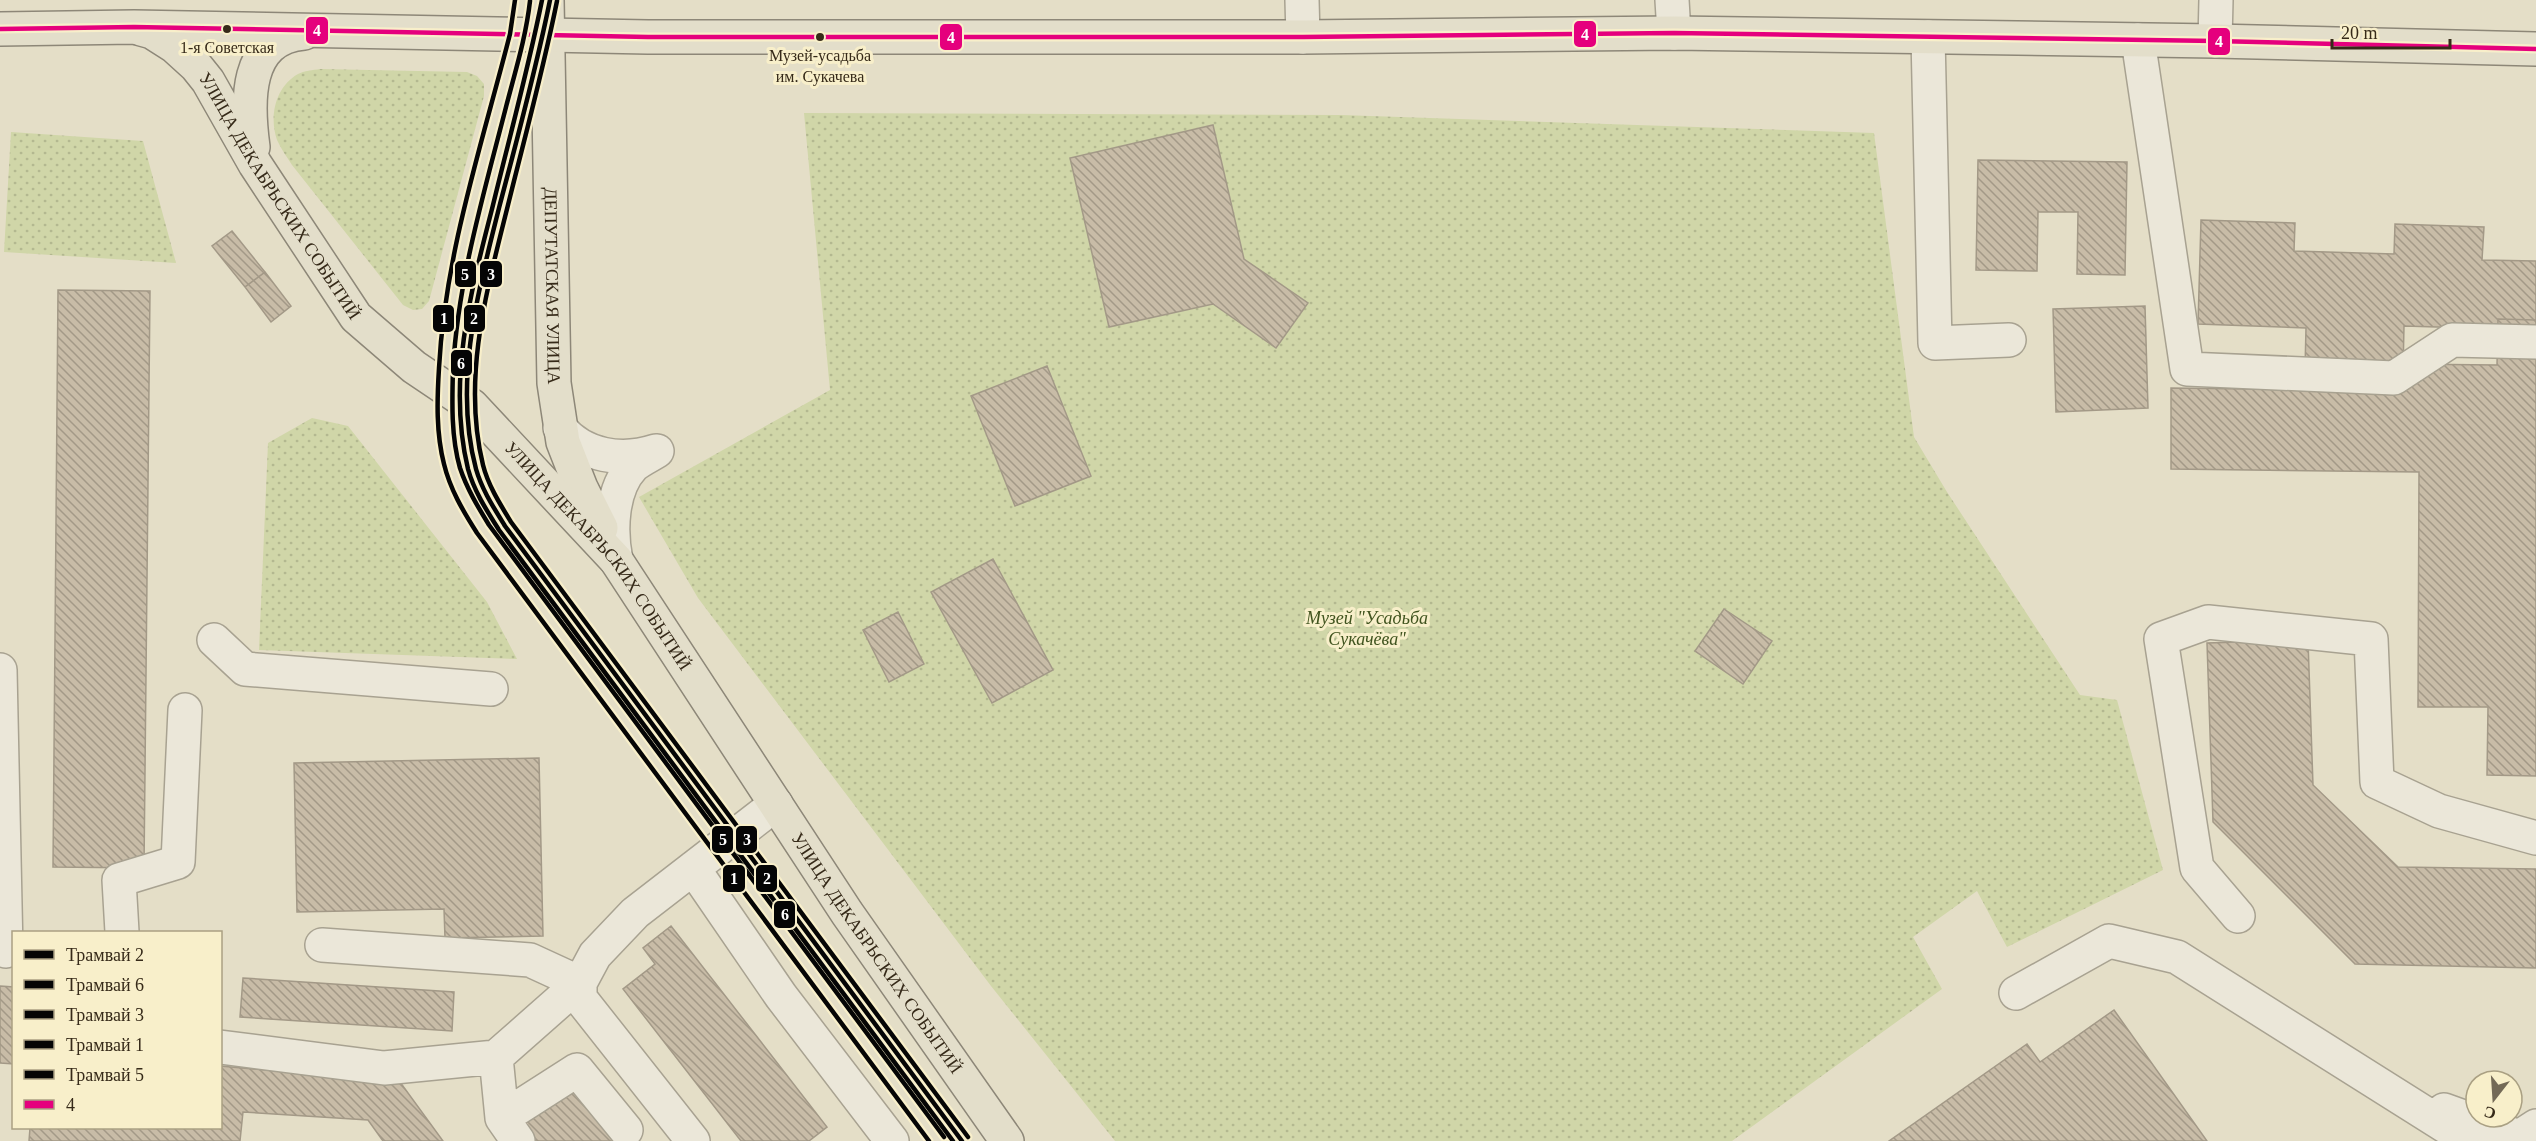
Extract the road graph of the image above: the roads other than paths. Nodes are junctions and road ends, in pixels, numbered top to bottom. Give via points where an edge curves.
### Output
1 (547, 0) edge
2 (1302, 0) edge
3 (1672, 0) edge
4 (2216, 0) edge
5 (134, 27) junction
6 (0, 29) edge
7 (325, 31) junction
8 (1674, 33) junction
9 (549, 35) junction
10 (1303, 37) junction
11 (1928, 37) junction
12 (2138, 40) junction
13 (2215, 41) junction
14 (2536, 49) edge
15 (255, 164) junction
16 (2009, 340) dead end
17 (2536, 342) edge
18 (560, 428) junction
19 (616, 560) junction
20 (214, 640) dead end
21 (0, 670) edge
22 (491, 689) dead end
23 (185, 710) dead end
24 (776, 804) junction
25 (2536, 838) edge
26 (693, 868) junction
27 (2238, 916) dead end
28 (122, 931) edge
29 (322, 945) dead end
30 (6, 951) dead end
31 (580, 983) junction
32 (2016, 993) dead end
33 (222, 1047) edge
34 (496, 1057) junction
35 (2372, 1078) junction
36 (2536, 1126) edge
37 (510, 1130) edge
38 (626, 1130) dead end
39 (693, 1141) edge
40 (892, 1141) edge
41 (1007, 1141) edge
42 (2469, 1141) edge

1 - 9 main road, ДЕПУТАТСКАЯ УЛИЦА
2 - 10 street
3 - 8 street
4 - 13 street
5 - 6 main road
5 - 7 main road
5 - 15 main road, УЛИЦА ДЕКАБРЬСКИХ СОБЫТИЙ via 162,38 196,66 221,100
7 - 9 main road
7 - 15 main road via 289,36 272,44 260,59 249,103
8 - 10 main road
8 - 11 main road
9 - 10 main road
9 - 18 main road, ДЕПУТАТСКАЯ УЛИЦА via 554,383
11 - 12 main road
11 - 16 street via 1935,343
12 - 13 main road
12 - 17 street via 2187,369 2394,378 2452,340
13 - 14 main road
15 - 19 main road, УЛИЦА ДЕКАБРЬСКИХ СОБЫТИЙ via 356,316 414,367 472,406
18 - 19 main road, ДЕПУТАТСКАЯ УЛИЦА via 569,461
18 - 19 street via 580,447 604,455 631,456 657,451 633,467 620,488 613,526
19 - 24 main road, УЛИЦА ДЕКАБРЬСКИХ СОБЫТИЙ
20 - 22 street via 245,669
21 - 30 street
23 - 28 street via 178,862 119,880
24 - 26 street
24 - 41 main road, УЛИЦА ДЕКАБРЬСКИХ СОБЫТИЙ via 847,913
25 - 27 street via 2439,812 2377,782 2371,639 2208,622 2162,639 2197,868
26 - 31 street via 635,913 595,955
26 - 40 street via 781,996
29 - 31 street via 530,960
31 - 34 street
31 - 39 street via 580,998
32 - 35 street via 2109,941 2177,957
33 - 34 street via 384,1068
34 - 37 street
35 - 36 street via 2460,1117 2519,1137
35 - 42 street
37 - 38 street via 577,1071

